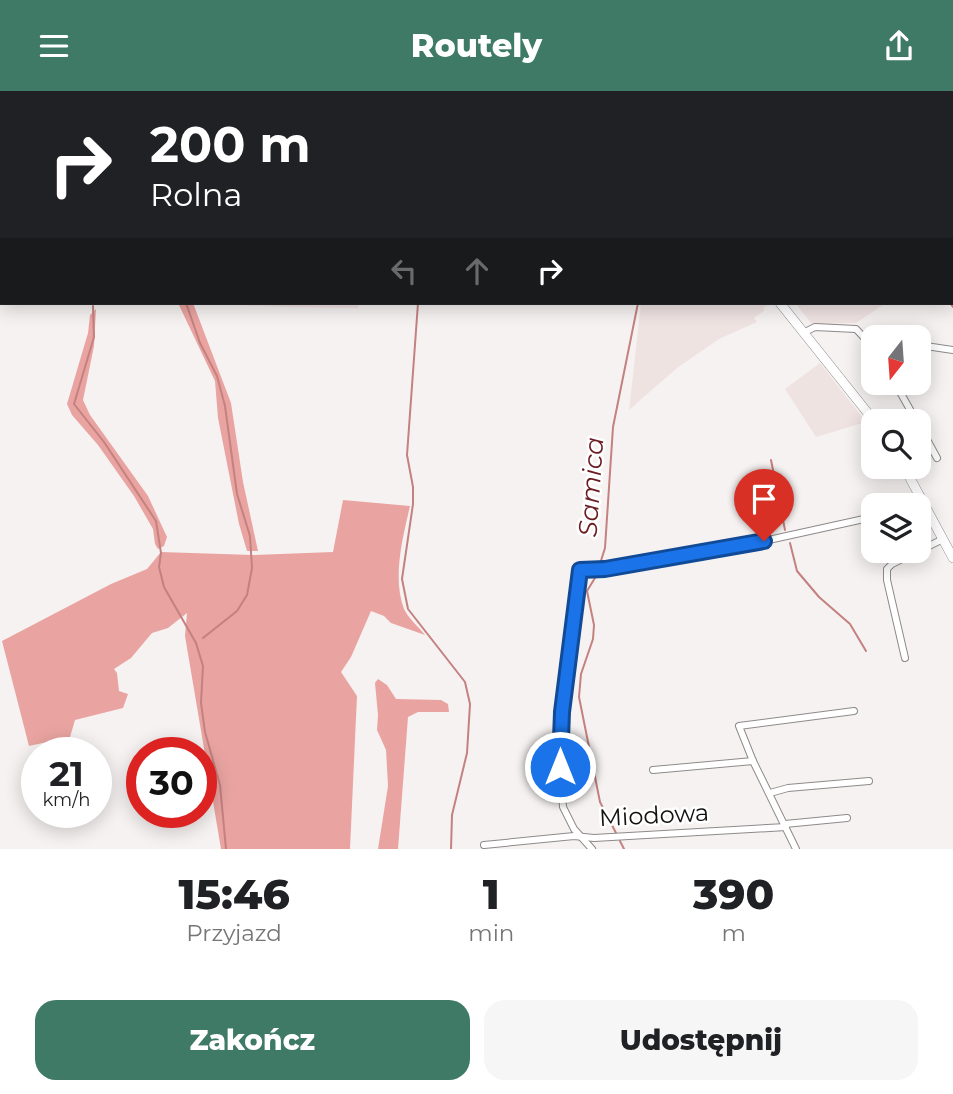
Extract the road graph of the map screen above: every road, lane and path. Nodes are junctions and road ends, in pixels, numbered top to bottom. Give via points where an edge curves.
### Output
1 (782, 305) edge
2 (805, 332) junction
3 (861, 334) edge
4 (931, 347) edge
5 (953, 350) edge
6 (865, 409) edge
7 (931, 447) edge
8 (937, 458) dead end
9 (861, 520) edge
10 (931, 520) edge
11 (943, 539) junction
12 (931, 545) edge
13 (953, 557) edge
14 (894, 563) edge
15 (905, 658) dead end
16 (854, 711) dead end
17 (753, 761) junction
18 (653, 770) dead end
19 (869, 781) dead end
20 (770, 793) junction
21 (847, 818) dead end
22 (785, 825) junction
23 (583, 838) junction
24 (537, 840) junction
25 (484, 845) dead end
26 (537, 849) edge
27 (592, 849) edge
28 (796, 849) edge

1 - 2 main road
2 - 3 street via 815,327 856,329
2 - 6 main road
4 - 5 street
7 - 8 street
9 - 23 street via 764,541 580,570 560,740 562,807
10 - 11 main road
11 - 12 street
11 - 13 main road
14 - 15 street via 887,569 887,580
16 - 17 street via 739,726
17 - 18 street
17 - 20 street
19 - 20 street
20 - 22 street
21 - 22 street, Miodowa
22 - 23 street, Miodowa
22 - 28 street
23 - 24 street, Miodowa
23 - 27 street
24 - 25 street, Miodowa
24 - 26 street

